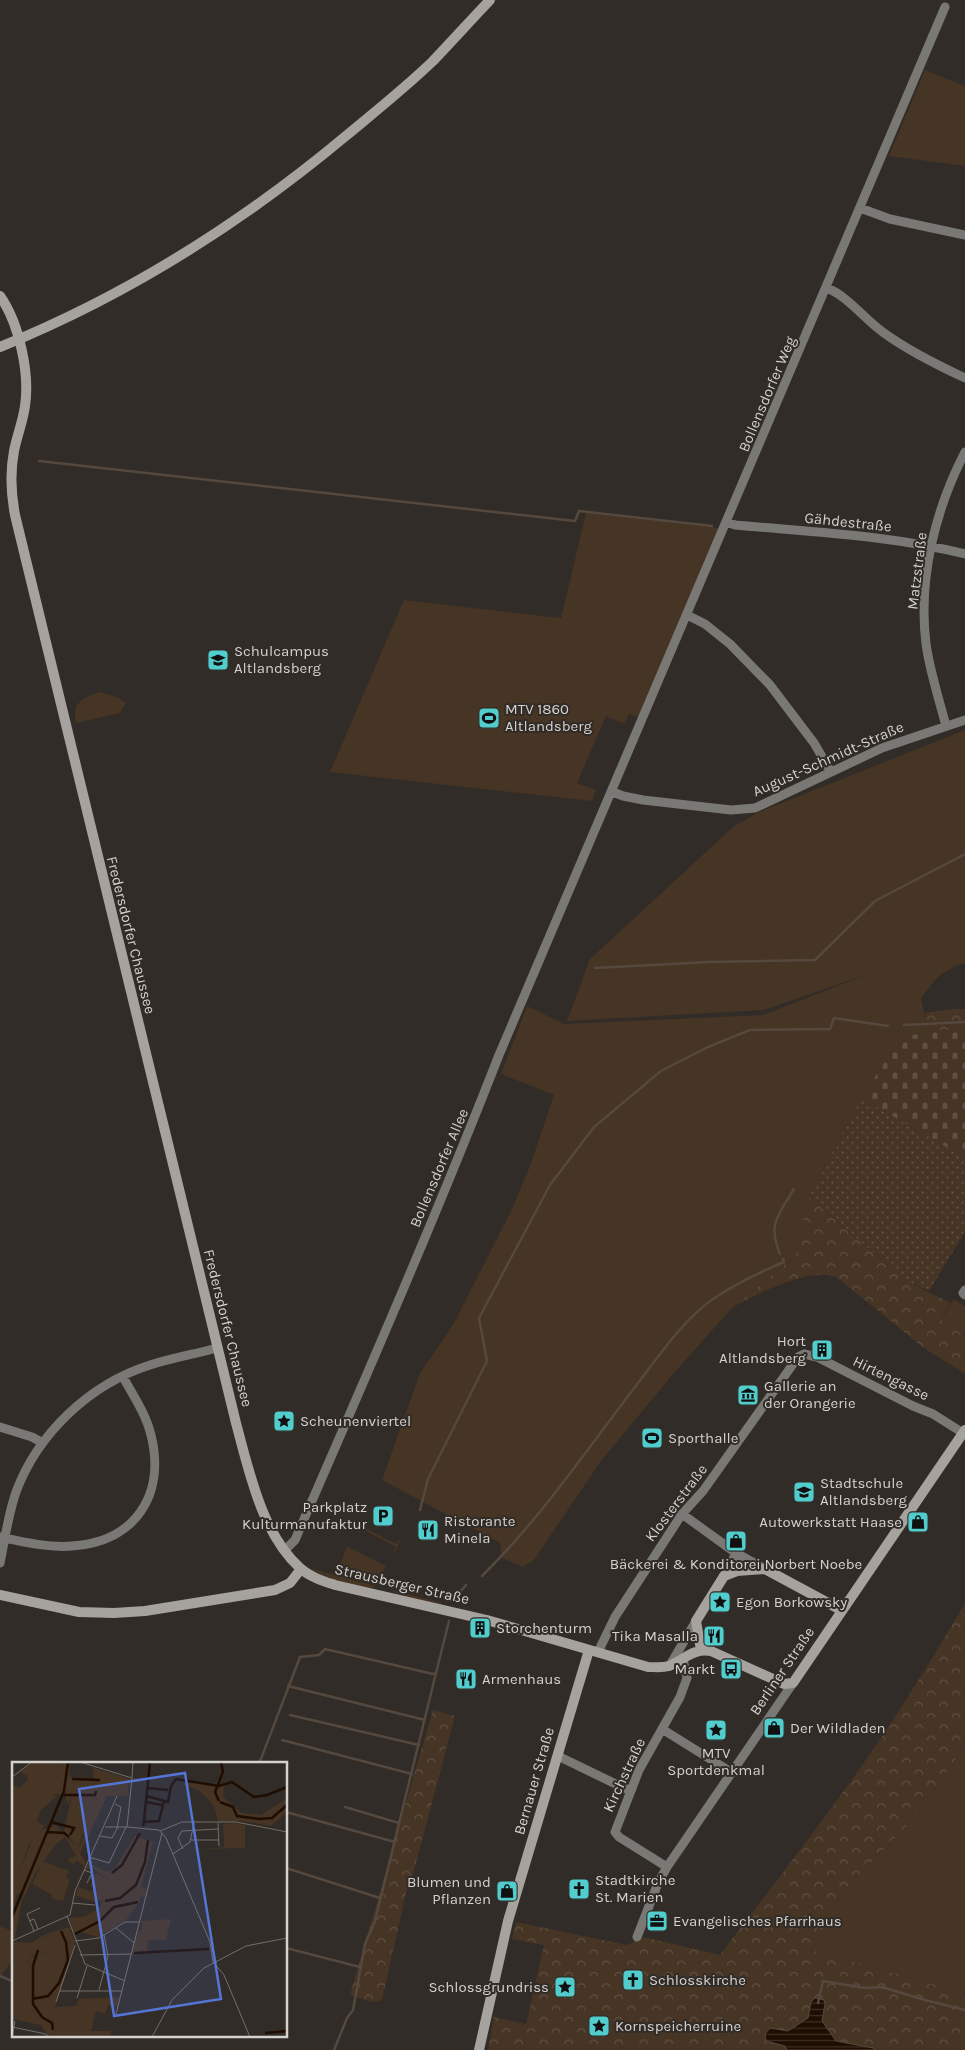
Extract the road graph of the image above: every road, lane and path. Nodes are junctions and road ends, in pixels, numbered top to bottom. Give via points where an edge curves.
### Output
1 (490, 0) edge
2 (945, 7) dead end
3 (860, 208) junction
4 (965, 235) edge
5 (827, 288) junction
6 (0, 296) edge
7 (19, 340) junction
8 (0, 348) edge
9 (965, 378) edge
10 (965, 452) edge
11 (727, 522) junction
12 (932, 547) junction
13 (965, 554) edge
14 (686, 615) junction
15 (965, 720) edge
16 (946, 726) junction
17 (831, 772) junction
18 (612, 792) junction
19 (965, 1290) edge
20 (965, 1295) edge
21 (217, 1348) junction
22 (804, 1354) joint
23 (123, 1377) junction
24 (0, 1427) edge
25 (964, 1432) edge
26 (42, 1442) junction
27 (682, 1514) junction
28 (2, 1538) edge
29 (285, 1550) junction
30 (736, 1553) junction
31 (0, 1563) edge
32 (765, 1569) junction
33 (302, 1570) junction
34 (724, 1576) junction
35 (0, 1595) edge
36 (842, 1610) junction
37 (696, 1621) junction
38 (701, 1650) junction
39 (594, 1651) junction
40 (683, 1659) junction
41 (670, 1665) junction
42 (793, 1683) junction
43 (662, 1729) junction
44 (558, 1756) junction
45 (731, 1772) junction
46 (632, 1789) junction
47 (667, 1867) junction
48 (637, 1937) dead end
49 (479, 2050) edge

1 - 7 main road via 432,61 300,174 192,249 105,298
2 - 3 street, Bollensdorfer Weg
3 - 4 street via 890,219
3 - 5 street, Bollensdorfer Weg
5 - 9 street via 838,292 883,333
5 - 11 street, Bollensdorfer Weg
6 - 7 main road, Fredersdorfer Chaussee via 8,307
7 - 8 main road
7 - 21 main road, Fredersdorfer Chaussee via 27,387 11,468 15,515
10 - 12 street, Matzstraße via 939,513
11 - 12 street, Gähdestraße
11 - 14 street, Bollensdorfer Weg
12 - 13 street, Gähdestraße
12 - 16 street, Matzstraße via 925,597 926,643
14 - 17 street via 706,624 770,685 814,743
14 - 18 street, Bollensdorfer Weg
15 - 16 street, August-Schmidt-Straße
16 - 17 street, August-Schmidt-Straße via 882,748
17 - 18 street, August-Schmidt-Straße via 764,804 744,810 644,800
18 - 29 street, Bollensdorfer Allee via 295,1540
19 - 20 street
21 - 23 street via 150,1364
21 - 29 main road, Fredersdorfer Chaussee via 257,1497
22 - 25 street, Hirtengasse via 817,1357
22 - 27 street, Klosterstraße via 798,1357 703,1491
23 - 26 street via 72,1410
23 - 28 street via 144,1414 154,1451 154,1478 140,1515 121,1533 82,1546
24 - 26 street
25 - 36 main road, Berliner Straße
26 - 28 street via 30,1460 16,1493
27 - 30 street
27 - 39 street, Klosterstraße
28 - 31 street
29 - 33 main road, Fredersdorfer Chaussee
30 - 32 street
30 - 34 street
32 - 34 main road via 737,1571
32 - 36 main road
33 - 35 main road via 290,1584 275,1590 145,1611 79,1612
33 - 39 main road, Strausberger Straße via 334,1585 487,1620
34 - 37 main road
36 - 42 main road, Berliner Straße
37 - 38 main road
37 - 41 street
38 - 40 main road, Strausberger Straße
38 - 42 main road via 711,1651 784,1684
39 - 41 main road, Strausberger Straße via 648,1667
39 - 44 main road, Bernauer Straße
40 - 41 main road, Strausberger Straße
40 - 43 street, Kirchstraße via 687,1678
42 - 45 street, Berliner Straße
43 - 45 street
43 - 46 street, Kirchstraße
44 - 46 street
44 - 49 main road, Bernauer Straße via 508,1921
45 - 47 street, Berliner Straße
46 - 47 street, Kirchstraße via 615,1832
47 - 48 street, Berliner Straße

